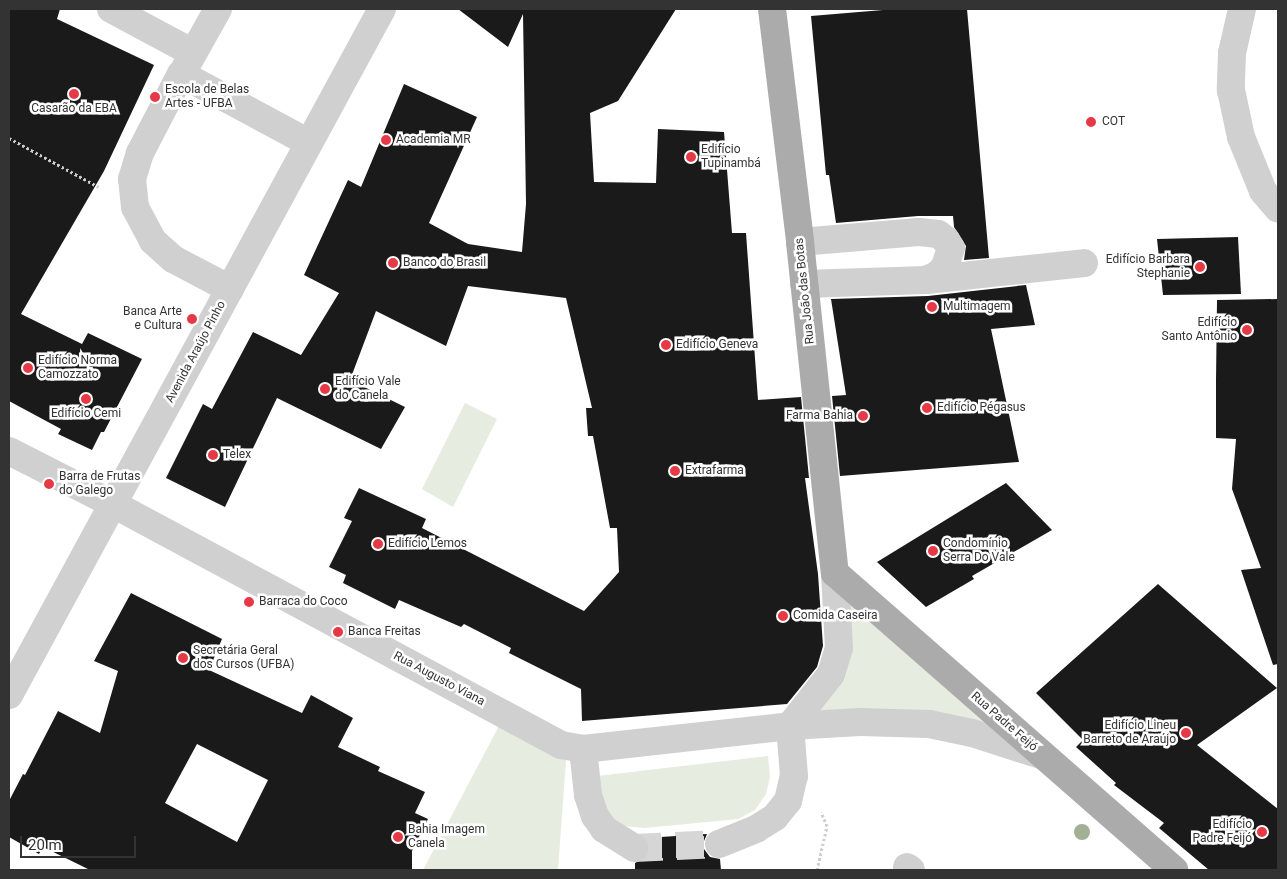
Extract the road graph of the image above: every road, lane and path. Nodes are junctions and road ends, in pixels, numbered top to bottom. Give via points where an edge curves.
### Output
1 (111, 9) edge
2 (218, 9) edge
3 (382, 9) edge
4 (772, 9) edge
5 (1242, 9) edge
6 (187, 63) junction
7 (9, 138) edge
8 (309, 143) junction
9 (135, 206) junction
10 (1278, 209) edge
11 (800, 242) junction
12 (1084, 263) dead end
13 (926, 280) junction
14 (804, 284) junction
15 (230, 289) junction
16 (9, 451) edge
17 (113, 504) junction
18 (835, 574) junction
19 (9, 695) edge
20 (790, 726) junction
21 (583, 749) junction
22 (1041, 755) junction
23 (719, 844) tunnel mouth
24 (634, 848) tunnel mouth
25 (1174, 870) edge

1 - 6 street
2 - 6 street
3 - 8 street, Avenida Araújo Pinho
4 - 11 main road, Rua João das Botas
5 - 10 street via 1232,53 1231,90 1241,137 1264,190
6 - 8 street
6 - 9 street via 140,153 132,179
7 - 9 path
8 - 15 street, Avenida Araújo Pinho
9 - 15 street via 152,240 173,259
11 - 13 street via 919,232 938,234 951,248 949,258 937,275
11 - 14 main road, Rua João das Botas
12 - 13 street
13 - 14 street
14 - 18 main road, Rua João das Botas
15 - 17 street, Avenida Araújo Pinho
16 - 17 street, Rua Augusto Viana
17 - 19 street, Avenida Araújo Pinho
17 - 21 street, Rua Augusto Viana via 561,745
18 - 20 street via 839,648 831,674
18 - 22 main road, Rua Padre Feijó
20 - 21 street, Rua Augusto Viana
20 - 22 street, Rua Augusto Viana via 860,722 929,724 972,732
20 - 23 street via 794,776 788,800 775,817 763,825
21 - 24 street via 588,795 595,816 604,829
22 - 25 main road, Rua Padre Feijó

